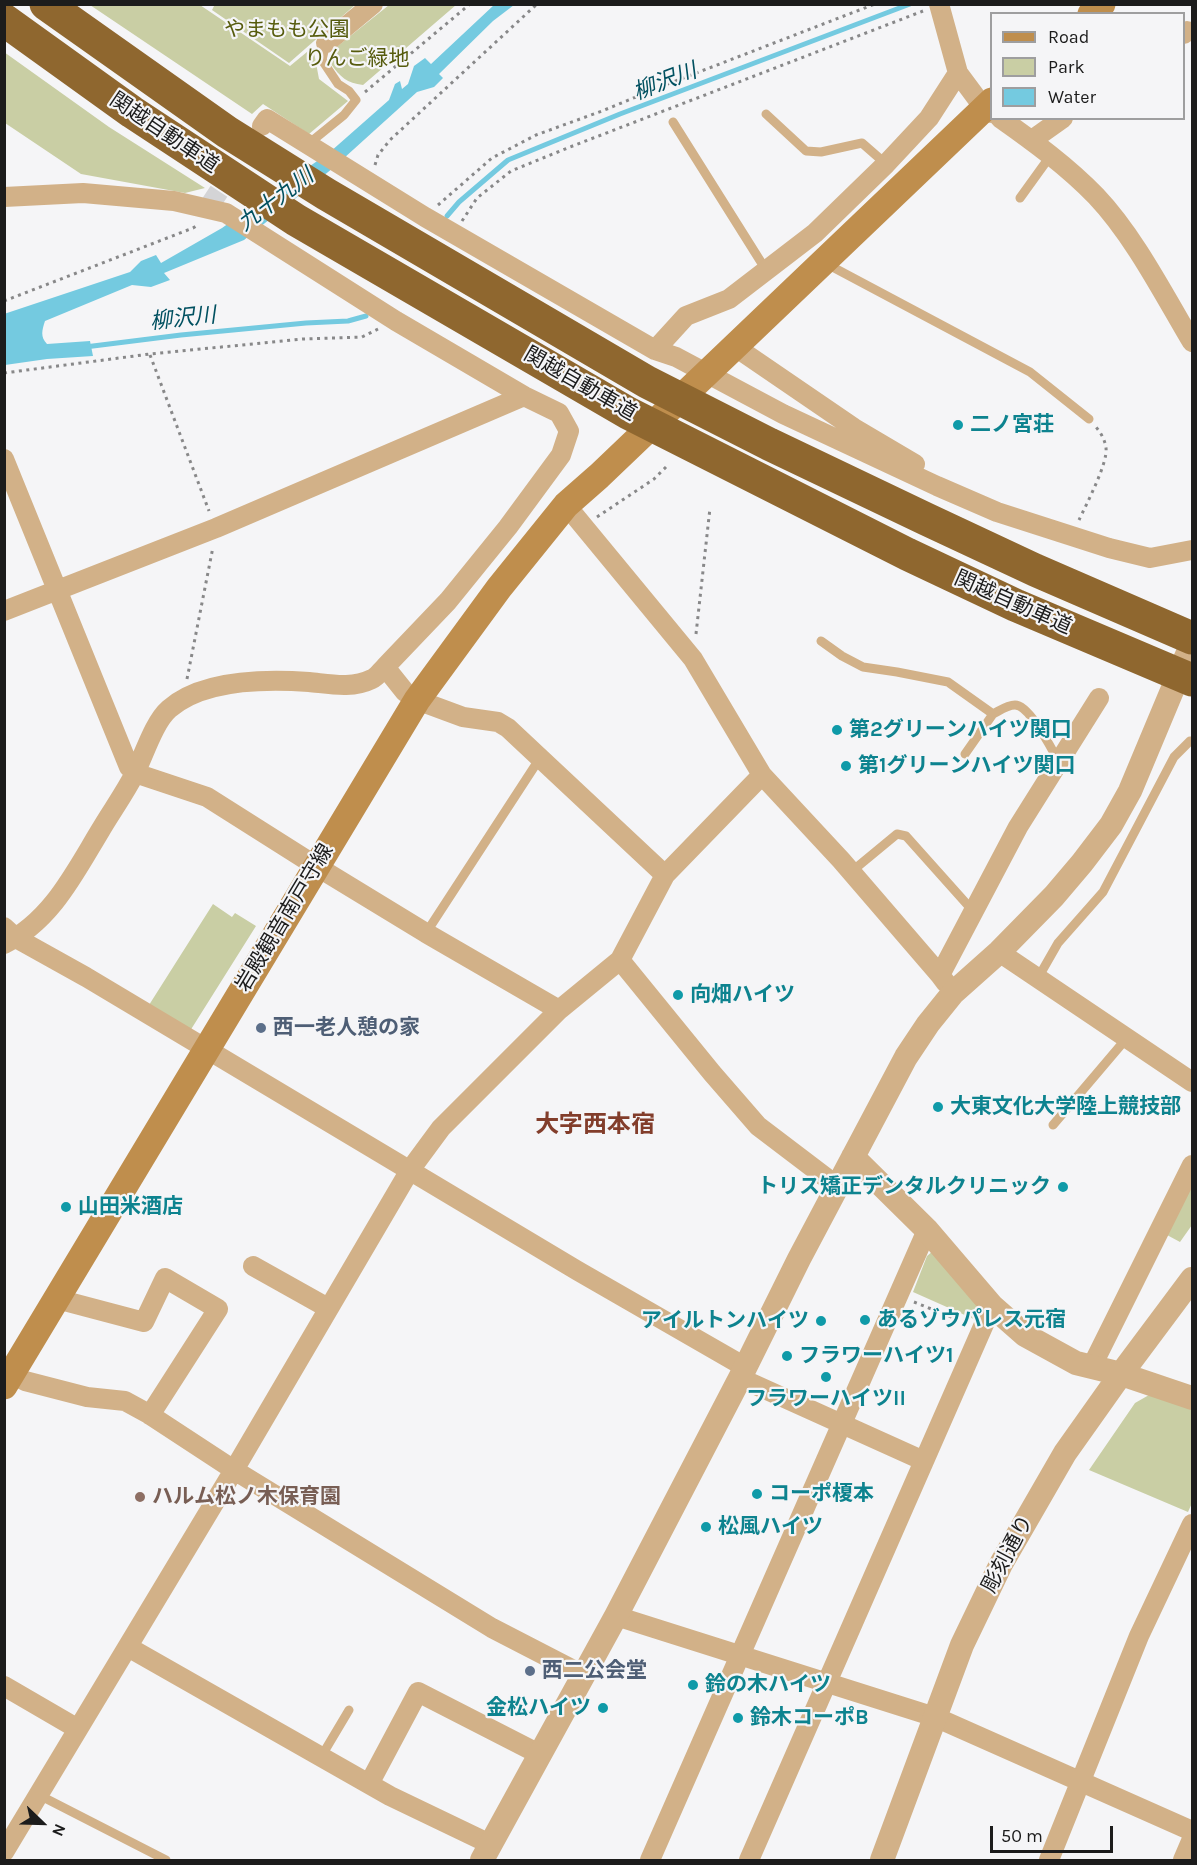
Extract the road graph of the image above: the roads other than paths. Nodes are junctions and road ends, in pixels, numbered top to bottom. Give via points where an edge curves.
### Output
1 (46, 4) edge
2 (373, 4) edge
3 (933, 7) edge
4 (4, 21) edge
5 (326, 43) joint
6 (958, 73) junction
7 (990, 108) edge
8 (990, 112) edge
9 (766, 114) dead end
10 (1005, 120) edge
11 (1060, 120) edge
12 (673, 122) dead end
13 (262, 126) dead end
14 (1032, 140) junction
15 (1051, 156) junction
16 (299, 158) junction
17 (886, 164) junction
18 (4, 197) edge
19 (1020, 198) dead end
20 (823, 262) junction
21 (766, 270) junction
22 (1192, 342) edge
23 (734, 346) junction
24 (655, 350) junction
25 (524, 396) junction
26 (1089, 418) road end
27 (4, 459) edge
28 (937, 486) junction
29 (566, 506) junction
30 (1192, 550) edge
31 (57, 590) junction
32 (4, 611) edge
33 (821, 641) dead end
34 (1192, 641) edge
35 (385, 667) junction
36 (1192, 680) edge
37 (1099, 698) dead end
38 (417, 699) junction
39 (993, 714) junction
40 (1192, 741) edge
41 (965, 754) dead end
42 (540, 758) junction
43 (1059, 762) junction
44 (135, 773) junction
45 (762, 775) junction
46 (316, 866) junction
47 (851, 872) junction
48 (665, 875) junction
49 (973, 911) junction
50 (426, 933) junction
51 (8, 936) edge
52 (999, 952) junction
53 (620, 960) junction
54 (1038, 978) junction
55 (946, 984) junction
56 (559, 1011) junction
57 (1126, 1039) junction
58 (207, 1049) junction
59 (1192, 1082) edge
60 (1053, 1125) dead end
61 (853, 1157) junction
62 (1192, 1165) edge
63 (410, 1170) junction
64 (837, 1186) junction
65 (927, 1230) junction
66 (253, 1266) dead end
67 (1192, 1279) edge
68 (57, 1299) junction
69 (992, 1306) junction
70 (328, 1308) junction
71 (1092, 1366) junction
72 (742, 1372) junction
73 (1121, 1374) junction
74 (7, 1376) edge
75 (1192, 1398) edge
76 (150, 1415) junction
77 (842, 1424) junction
78 (924, 1461) junction
79 (234, 1470) junction
80 (1192, 1524) edge
81 (616, 1616) junction
82 (128, 1647) junction
83 (741, 1655) junction
84 (583, 1675) junction
85 (827, 1682) junction
86 (4, 1686) edge
87 (349, 1710) dead end
88 (935, 1717) junction
89 (78, 1729) junction
90 (541, 1755) junction
91 (321, 1757) junction
92 (1081, 1781) junction
93 (369, 1784) junction
94 (39, 1795) junction
95 (1192, 1831) edge
96 (1192, 1839) edge
97 (4, 1852) edge
98 (486, 1852) edge
99 (166, 1860) edge
100 (650, 1860) edge
101 (749, 1860) edge
102 (882, 1860) edge
103 (1049, 1860) edge
104 (1183, 1860) edge

1 - 16 highway, 関越自動車道 via 227,132
2 - 5 street
3 - 6 street
4 - 36 highway, 関越自動車道 via 132,112 296,220 638,419 1015,605
5 - 16 lane via 322,60 338,84 356,100
6 - 7 street
6 - 17 street via 929,118
8 - 20 main road, 岩殿観音南戸守線
9 - 17 lane via 806,151 821,152 862,143
10 - 14 street
11 - 14 street
12 - 21 lane
13 - 16 street via 267,119
14 - 15 street
15 - 19 lane
15 - 22 street via 1096,196 1125,231
16 - 24 street via 356,175
16 - 34 highway, 関越自動車道 via 326,194 647,381 955,533
17 - 21 street via 815,232
18 - 25 street via 83,193 174,201 217,210
20 - 23 main road, 岩殿観音南戸守線
20 - 26 lane via 1030,372
21 - 24 street via 729,299 686,316
23 - 28 street via 854,428 915,464
23 - 29 main road, 岩殿観音南戸守線
24 - 28 street
25 - 31 street via 216,528
25 - 35 street via 559,413 569,431 561,455 448,602
27 - 31 street
28 - 30 street via 997,512 1109,548 1150,558
29 - 38 main road, 岩殿観音南戸守線
29 - 45 street via 693,659
31 - 32 street
31 - 44 street via 129,767
33 - 39 lane via 863,667 948,682
34 - 52 street via 1130,791 1110,825 1082,863
35 - 38 street via 405,692
35 - 44 street via 373,679 355,684 221,684 184,698 167,711
37 - 43 street
38 - 42 street via 463,717 498,722
38 - 46 main road, 岩殿観音南戸守線
39 - 41 lane
39 - 43 lane via 1016,705 1023,707
40 - 54 lane via 1174,757 1103,892 1058,943
42 - 48 street
42 - 50 lane
43 - 49 street via 1018,827
44 - 46 street via 207,796
44 - 51 street via 63,892 41,918
45 - 47 street
45 - 48 street
46 - 50 street
46 - 58 main road, 岩殿観音南戸守線
47 - 49 lane via 897,834 906,836
47 - 55 street
48 - 53 street
49 - 55 street
50 - 56 street
51 - 58 street via 86,976
52 - 54 street
52 - 55 street
53 - 56 street
53 - 64 street via 758,1126
54 - 57 street
55 - 61 street via 928,1024
56 - 63 street via 441,1128
57 - 59 street
57 - 60 lane
58 - 63 street
58 - 68 main road, 岩殿観音南戸守線
61 - 64 street
61 - 65 street
62 - 71 street
63 - 70 street
63 - 72 street
64 - 72 street
65 - 69 street
65 - 77 street
66 - 70 street
67 - 73 street, 彫刻通り
68 - 74 main road, 岩殿観音南戸守線
68 - 76 street via 144,1322 165,1278 218,1309
69 - 71 street via 1025,1335 1076,1363
69 - 78 street
70 - 79 street
71 - 73 street
72 - 77 street
72 - 81 street
73 - 75 street
73 - 88 street, 彫刻通り via 1065,1453 1001,1564 962,1645
74 - 76 street via 87,1397 125,1401
76 - 79 street
77 - 78 street
77 - 83 street
78 - 85 street
79 - 82 street
79 - 84 street via 492,1628
80 - 92 street via 1139,1636
81 - 83 street
81 - 84 street
82 - 89 street
82 - 91 street
83 - 85 street
83 - 100 street
84 - 90 street
85 - 88 street
85 - 101 street
86 - 89 street
87 - 91 lane
88 - 92 street
88 - 102 street, 彫刻通り
89 - 94 street
90 - 93 street via 418,1692
90 - 98 street
91 - 93 street
92 - 95 street
92 - 103 street
93 - 98 street
94 - 97 street
94 - 99 lane
96 - 104 street

